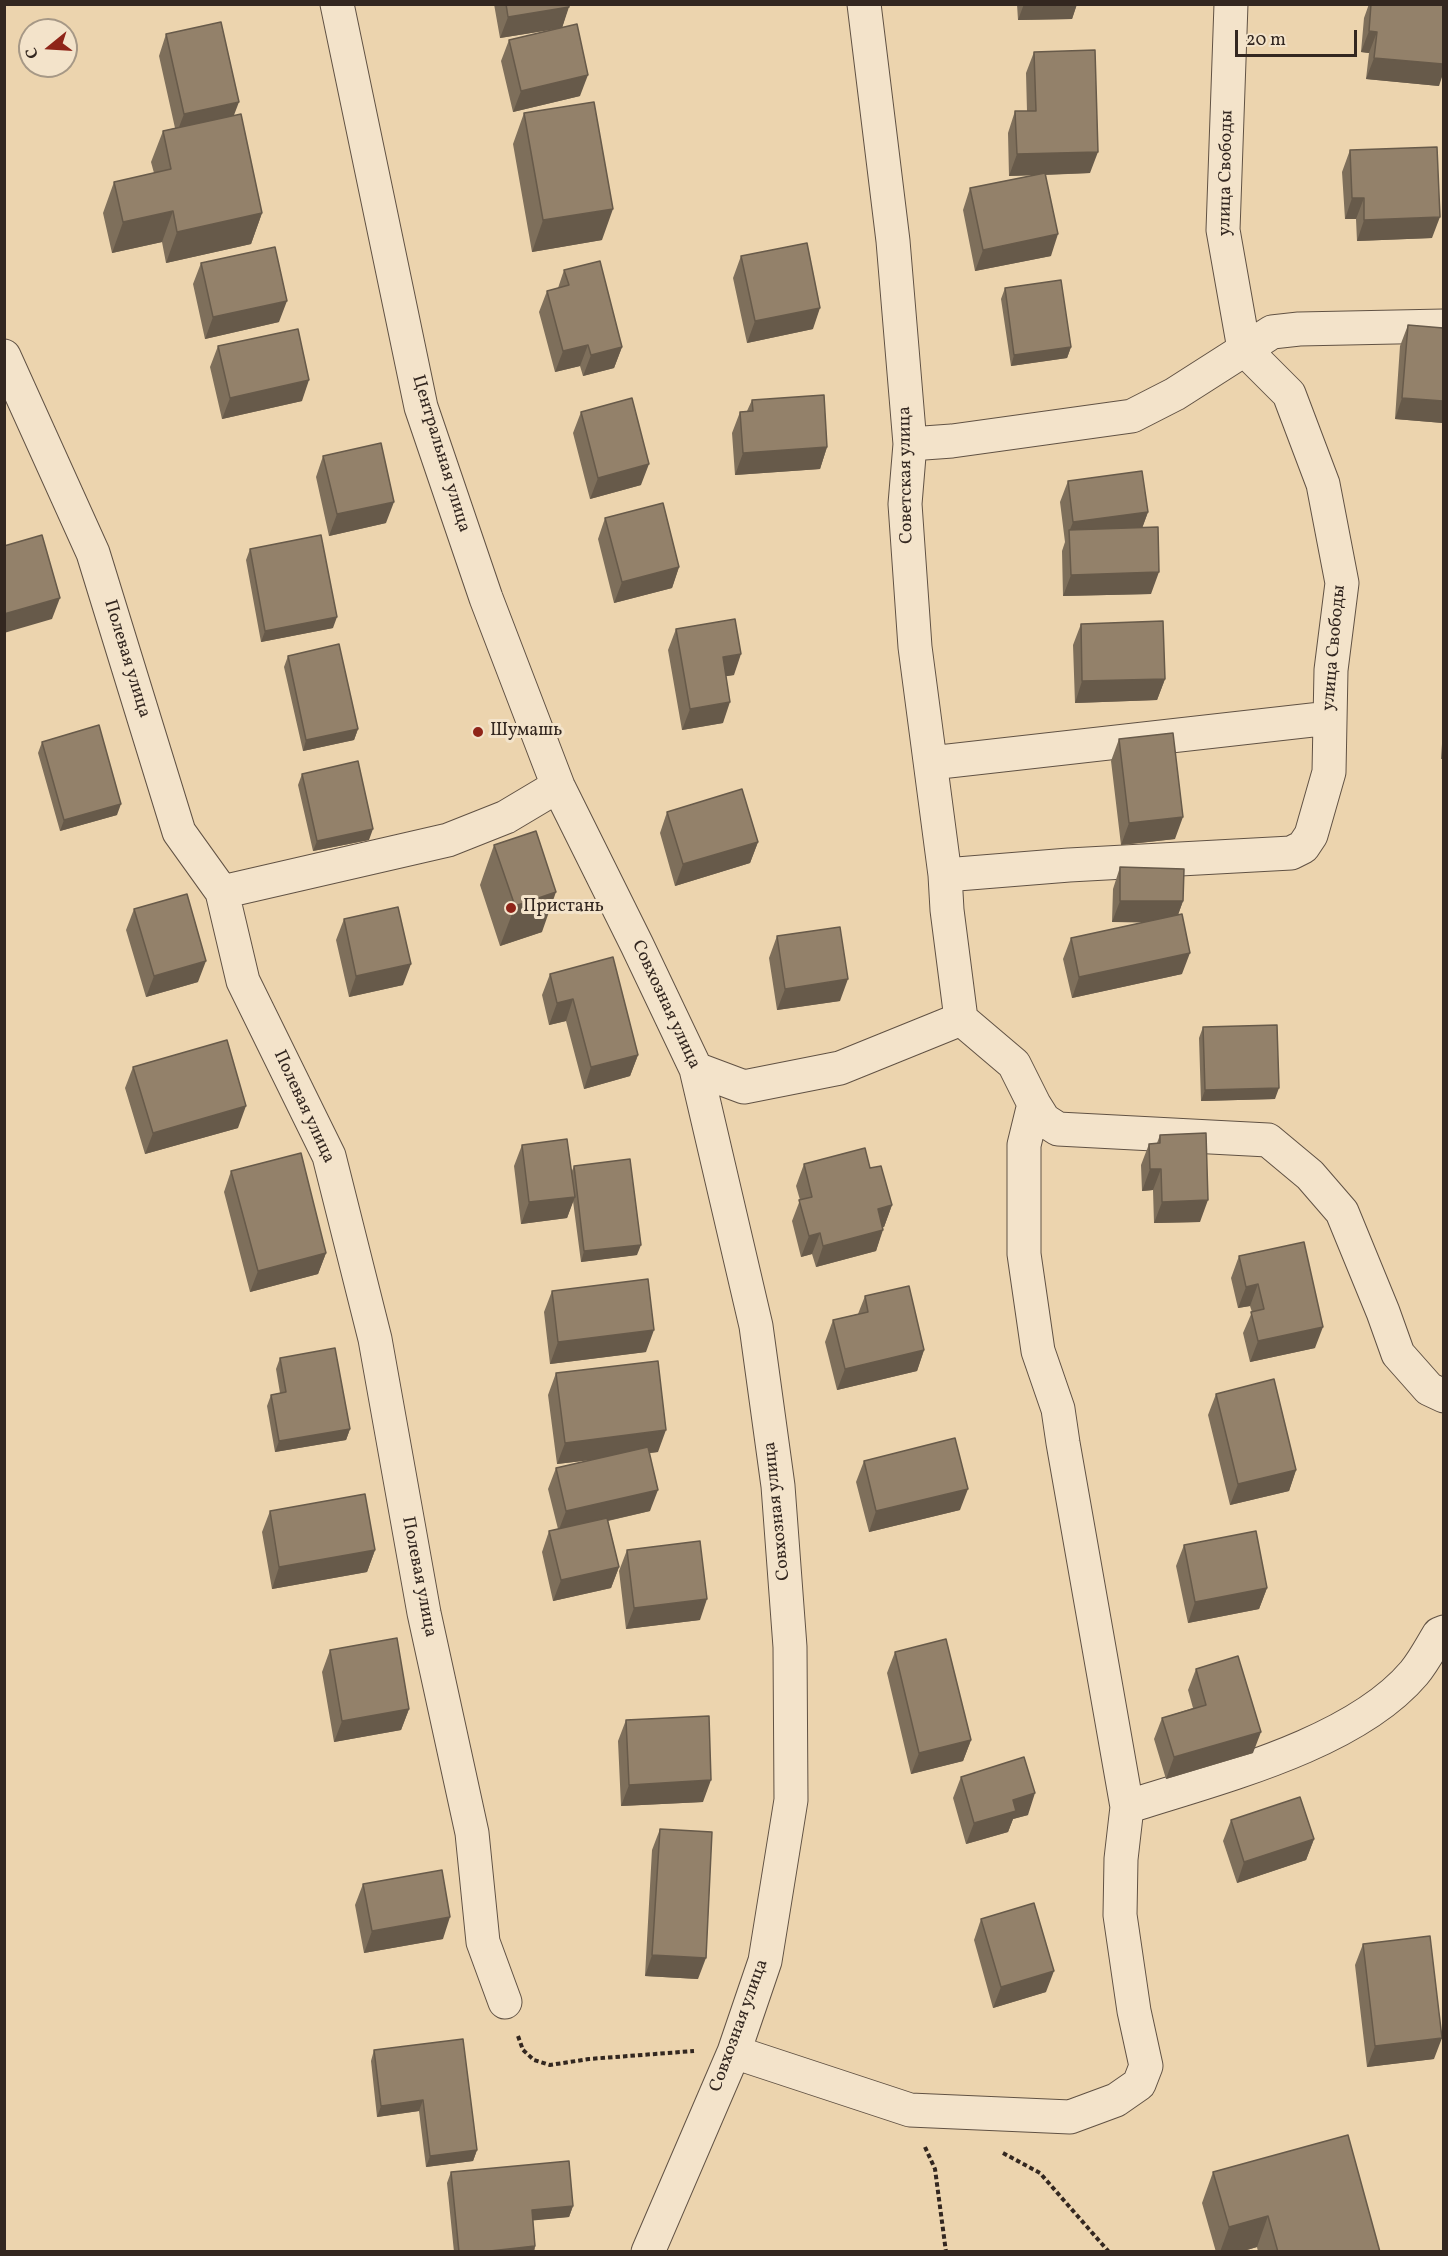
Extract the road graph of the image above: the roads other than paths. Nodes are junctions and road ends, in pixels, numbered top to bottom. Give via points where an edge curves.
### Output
1 (337, 4) edge
2 (864, 4) edge
3 (1232, 4) edge
4 (1443, 326) edge
5 (1244, 348) junction
6 (4, 356) edge
7 (910, 444) junction
8 (1330, 718) junction
9 (931, 763) junction
10 (558, 786) junction
11 (945, 875) junction
12 (222, 892) junction
13 (961, 1018) junction
14 (696, 1069) junction
15 (1034, 1104) junction
16 (1443, 1396) edge
17 (1443, 1632) edge
18 (1127, 1807) junction
19 (505, 2002) road end
20 (734, 2052) junction
21 (648, 2252) edge

1 - 10 street, Центральная улица via 422,407 486,598
2 - 7 street, Советская улица via 893,241
3 - 5 street, улица Свободы via 1223,230
4 - 5 street via 1283,330
5 - 7 street via 1175,394 1132,416
5 - 8 street, улица Свободы via 1289,394 1323,484 1342,583 1331,670
6 - 12 street, Полевая улица via 93,553 179,832
7 - 9 street, Советская улица via 906,516 915,647
8 - 9 street
8 - 11 street, улица Свободы via 1329,772 1311,835 1303,847 1291,853
9 - 11 street, Советская улица
10 - 12 street via 506,817 448,840
10 - 14 street, Совхозная улица
11 - 13 street, Советская улица
12 - 19 street, Полевая улица via 243,981 329,1156 338,1190 375,1339 424,1613 471,1833 483,1942
13 - 14 street via 840,1068 744,1087
13 - 15 street via 1014,1064
14 - 20 street, Совхозная улица via 756,1326 778,1486 790,1647 791,1800 765,1961
15 - 16 street via 1044,1120 1058,1130 1268,1140 1310,1175 1342,1212 1398,1354 1429,1389
15 - 18 street via 1024,1145 1024,1254 1038,1351 1058,1409
17 - 18 street via 1415,1672 1389,1697 1336,1732 1251,1767
18 - 20 street via 1120,1915 1146,2066 1139,2084 1116,2100 1070,2117 910,2110
20 - 21 street, Совхозная улица

